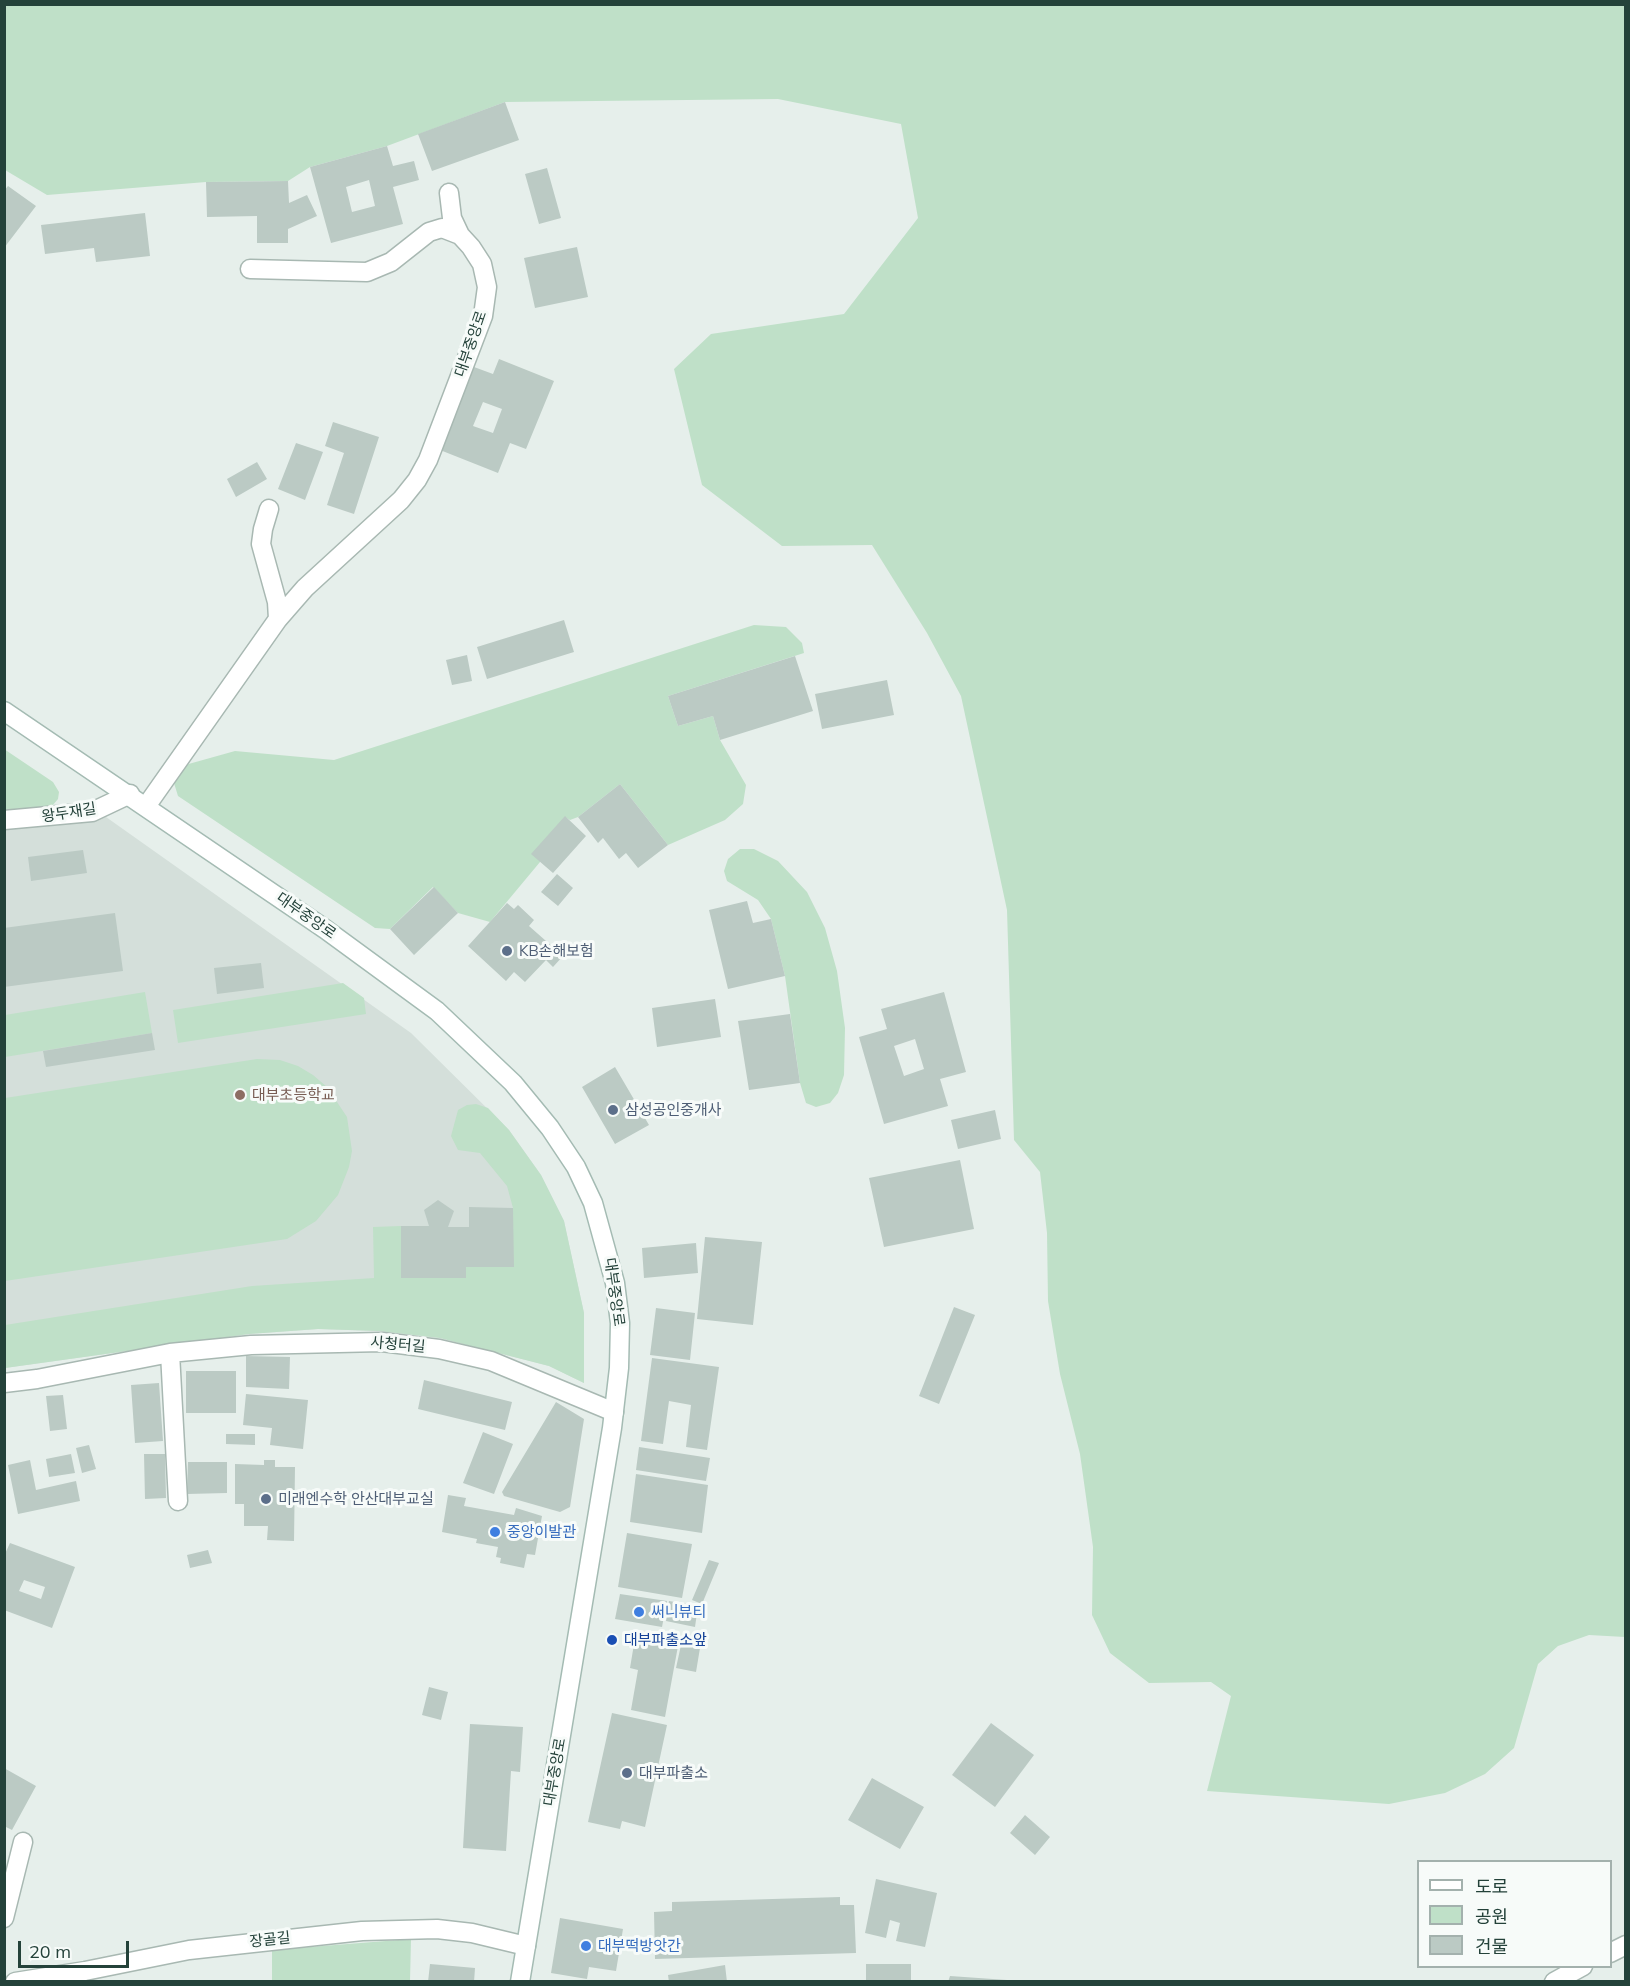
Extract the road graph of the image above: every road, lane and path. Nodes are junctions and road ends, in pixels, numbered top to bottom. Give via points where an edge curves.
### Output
1 (449, 193) dead end
2 (460, 235) junction
3 (250, 269) dead end
4 (269, 509) dead end
5 (278, 619) junction
6 (4, 711) edge
7 (130, 794) junction
8 (147, 805) junction
9 (4, 820) edge
10 (170, 1353) junction
11 (4, 1383) edge
12 (614, 1412) junction
13 (178, 1501) dead end
14 (23, 1842) dead end
15 (4, 1918) edge
16 (1626, 1945) edge
17 (526, 1946) junction
18 (1612, 1952) edge
19 (1579, 1968) edge
20 (15, 1982) edge
21 (520, 1982) edge
22 (1554, 1982) edge

1 - 2 street, 대부중앙로 via 452,218
2 - 3 street via 442,228 429,232 391,262 367,272
2 - 5 street, 대부중앙로 via 482,264 487,287 483,316 428,460 401,500 304,588
4 - 5 street via 261,544
5 - 8 street, 대부중앙로
6 - 7 street, 대부중앙로
7 - 8 street, 대부중앙로
7 - 9 street, 왕두재길 via 92,812
8 - 12 street, 대부중앙로 via 437,1011 513,1083 550,1128 576,1167 593,1203 615,1283 620,1323
10 - 11 street, 사청터길
10 - 12 street, 사청터길 via 325,1341 439,1349 491,1361
10 - 13 street
12 - 17 street, 대부중앙로
14 - 15 street
16 - 18 street
17 - 20 street, 장골길 via 437,1929 362,1931 189,1950
17 - 21 street, 대부중앙로
19 - 22 street

